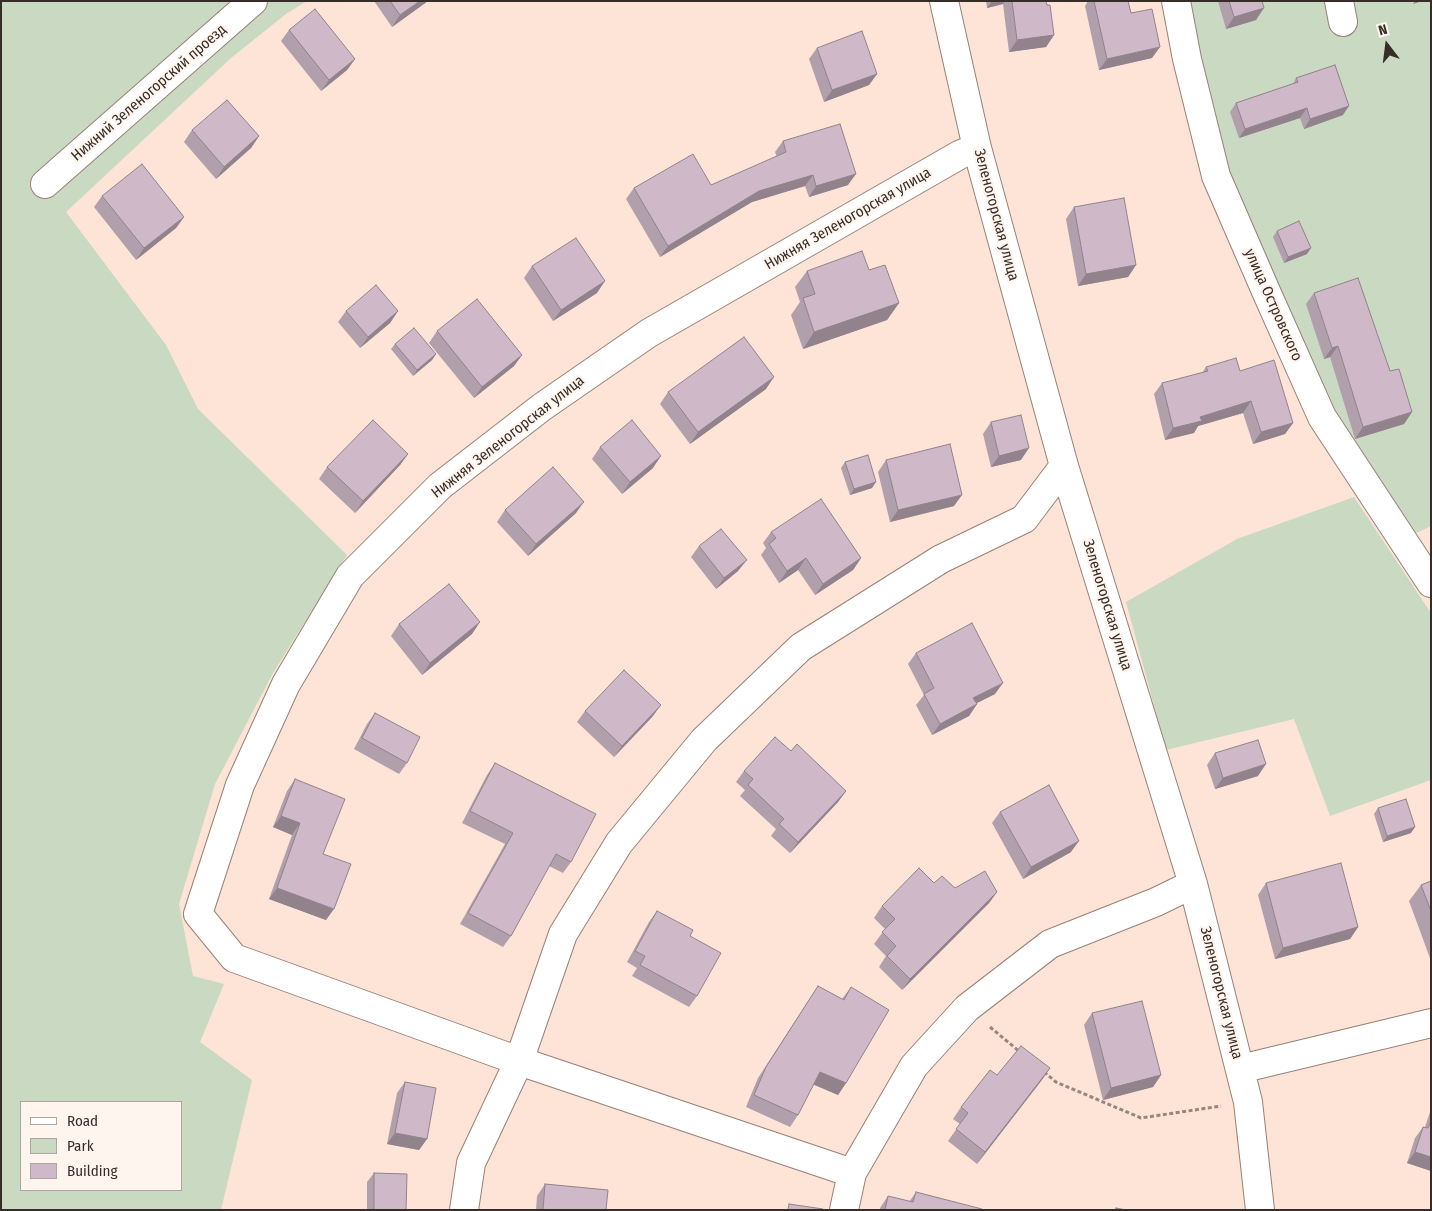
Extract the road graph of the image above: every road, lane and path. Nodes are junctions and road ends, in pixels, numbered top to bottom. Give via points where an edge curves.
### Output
1 (253, 1) edge
2 (944, 1) edge
3 (1176, 1) edge
4 (977, 148) junction
5 (45, 184) dead end
6 (1064, 466) junction
7 (1431, 583) edge
8 (1193, 884) junction
9 (967, 1008) junction
10 (1431, 1022) edge
11 (1026, 1057) edge
12 (519, 1061) junction
13 (1240, 1069) junction
14 (1041, 1070) edge
15 (1248, 1102) junction
16 (852, 1173) junction
17 (464, 1210) edge
18 (844, 1210) edge
19 (1260, 1210) edge

1 - 5 street, Нижний Зеленогорский проезд
2 - 4 street, Зеленогорская улица
3 - 7 street, улица Островского via 1216,176 1265,289 1322,417
4 - 6 street, Зеленогорская улица
4 - 12 street, Нижняя Зеленогорская улица via 961,154 649,333 542,407 440,486 350,576 286,684 240,785 198,914 234,958
6 - 8 street, Зеленогорская улица
6 - 12 street via 1024,519 941,559 801,647 704,740 619,843 563,934
8 - 9 street via 1050,944
8 - 13 street, Зеленогорская улица
9 - 11 path
9 - 16 street via 914,1066
10 - 13 street
12 - 16 street
12 - 17 street via 471,1163
13 - 15 street, Зеленогорская улица
14 - 15 path via 1056,1082 1141,1118
15 - 19 street, Зеленогорская улица
16 - 18 street

